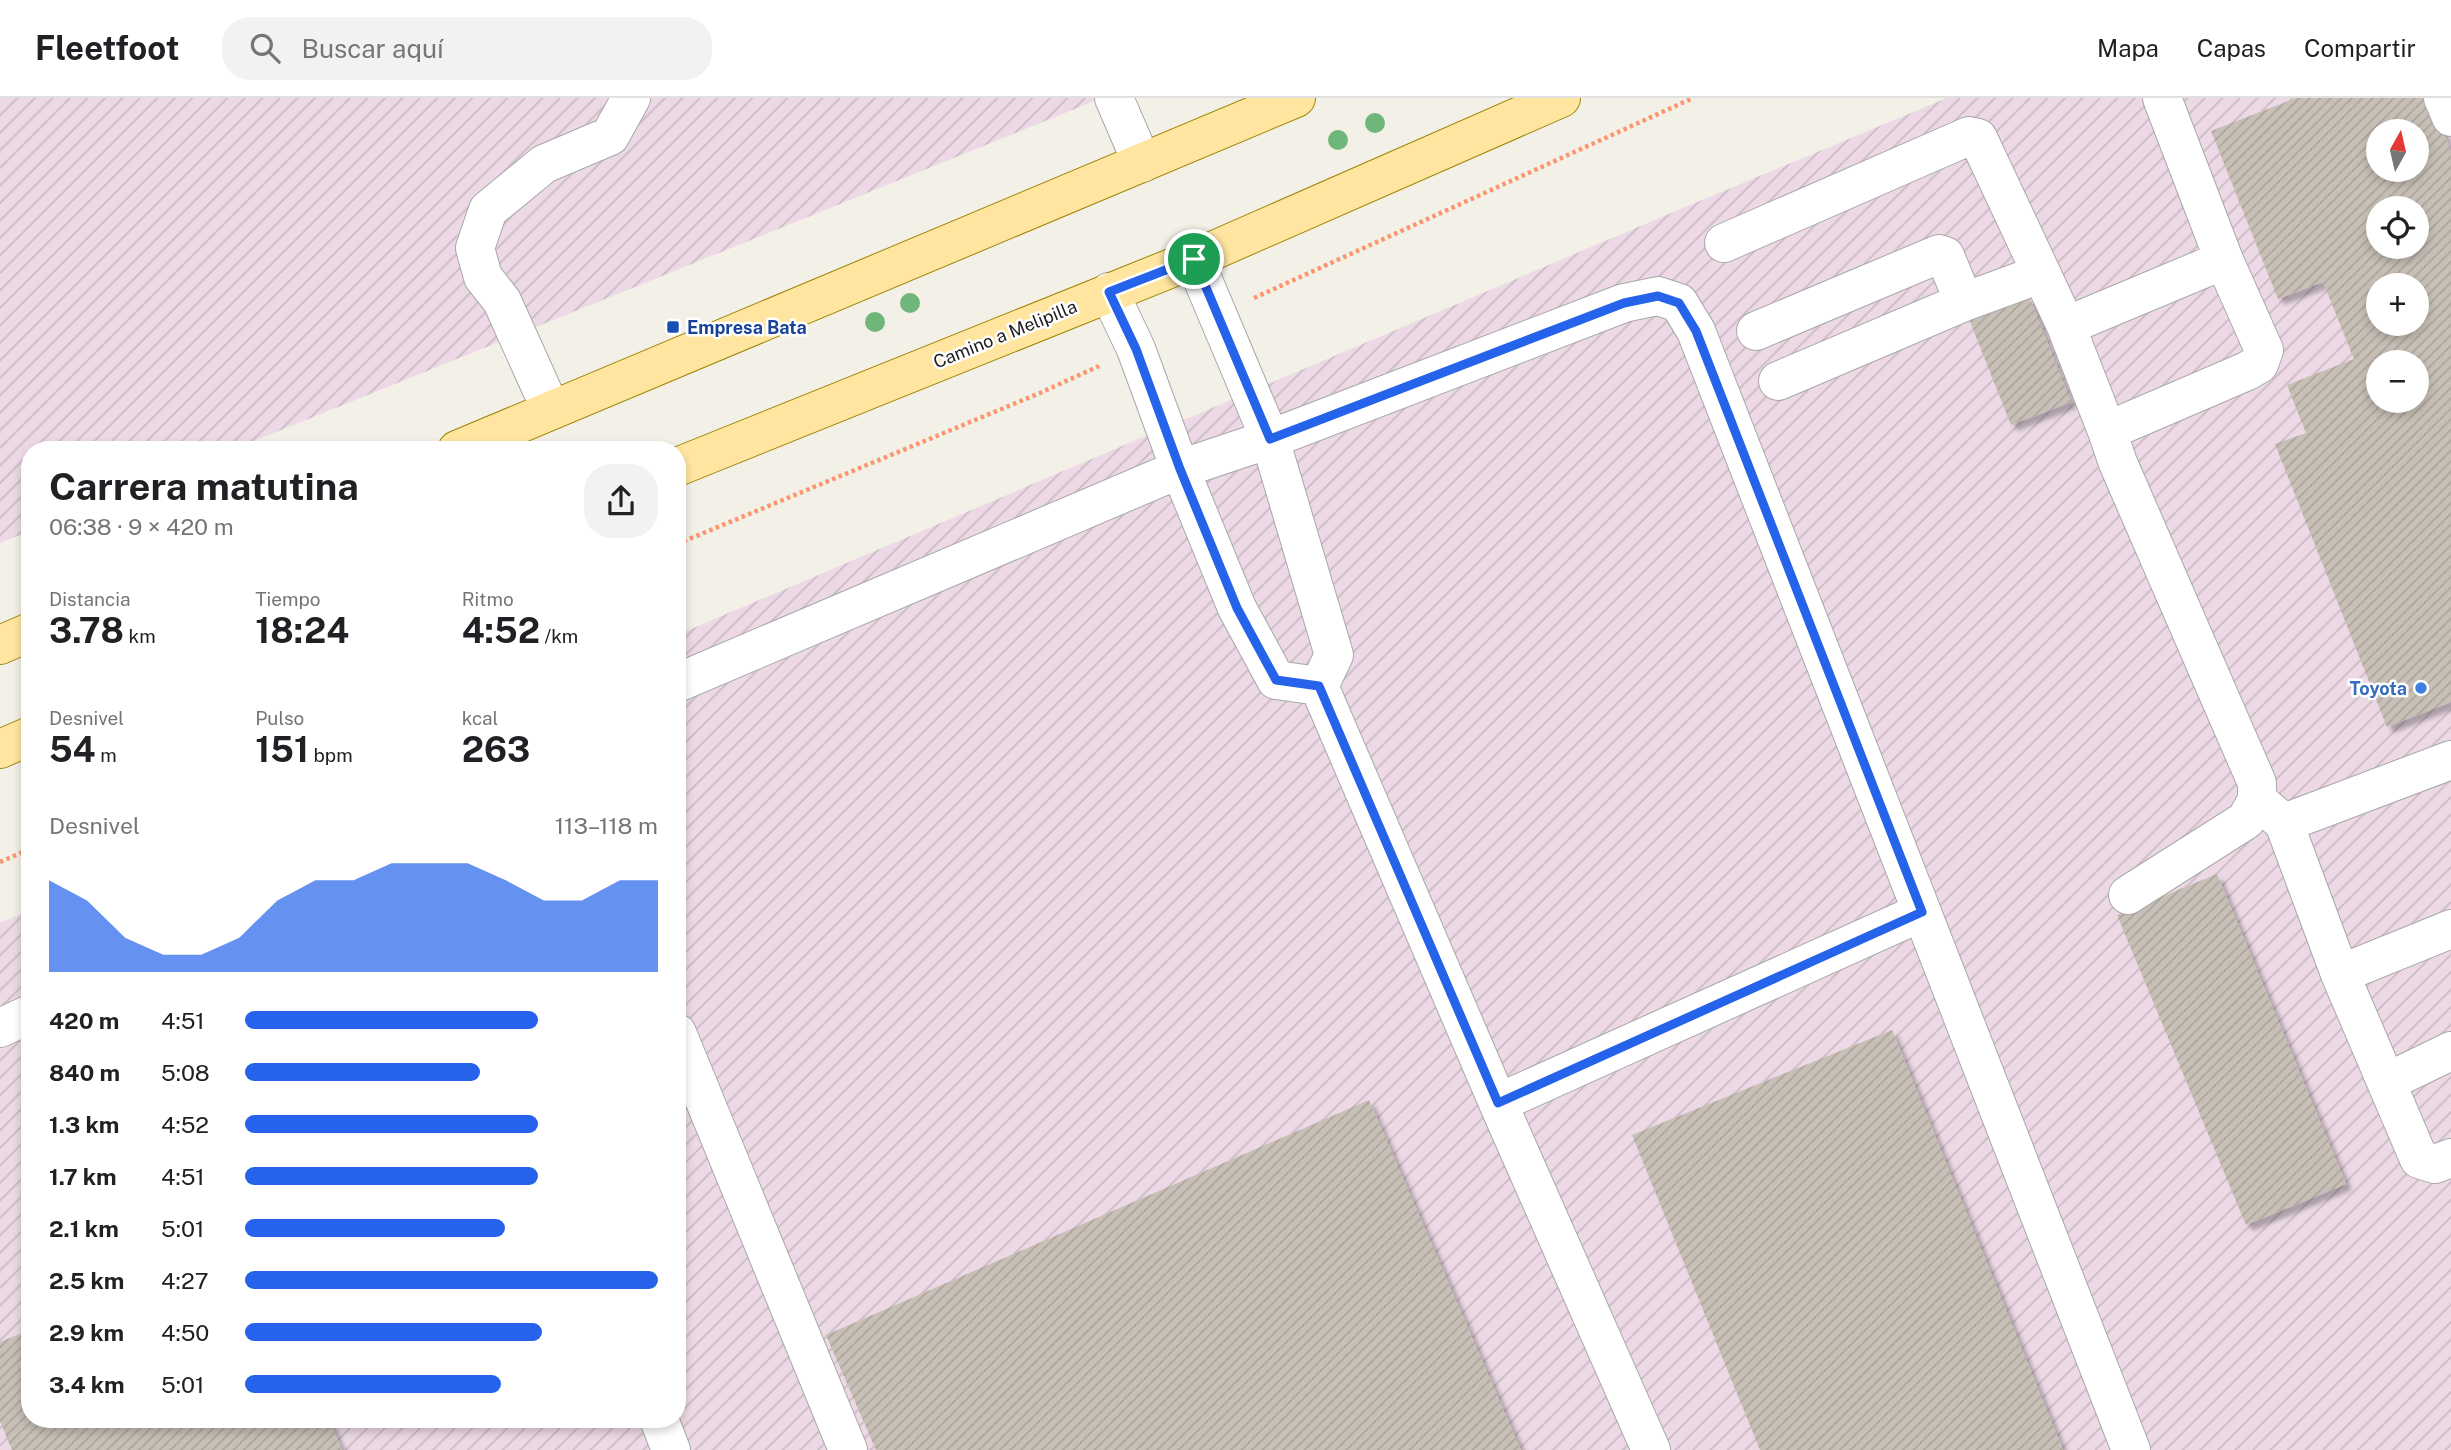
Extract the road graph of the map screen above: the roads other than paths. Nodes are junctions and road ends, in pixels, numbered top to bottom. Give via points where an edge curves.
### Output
1 (631, 98) edge
2 (1114, 98) edge
3 (1296, 98) edge
4 (1562, 98) edge
5 (2162, 98) edge
6 (2442, 98) edge
7 (2451, 117) edge
8 (1142, 163) junction
9 (1724, 243) dead end
10 (1194, 259) junction
11 (2224, 260) junction
12 (2040, 274) junction
13 (1109, 292) junction
14 (1964, 302) junction
15 (2066, 326) junction
16 (1756, 331) dead end
17 (1778, 381) dead end
18 (551, 410) junction
19 (2108, 431) junction
20 (1270, 439) junction
21 (478, 441) edge
22 (686, 463) edge
23 (1180, 469) junction
24 (21, 636) edge
25 (0, 645) edge
26 (686, 679) edge
27 (1319, 686) junction
28 (2451, 760) edge
29 (2271, 811) junction
30 (2128, 895) dead end
31 (1922, 912) junction
32 (2451, 929) edge
33 (2340, 974) junction
34 (21, 1018) edge
35 (0, 1028) edge
36 (2451, 1051) edge
37 (686, 1055) edge
38 (2386, 1082) junction
39 (1498, 1103) junction
40 (2451, 1158) edge
41 (662, 1428) edge
42 (671, 1450) edge
43 (848, 1450) edge
44 (1651, 1450) edge
45 (2131, 1450) edge

1 - 18 lane via 610,135 544,164 488,210 475,248 483,277 502,301
2 - 8 lane
3 - 8 main road
4 - 10 main road, Camino a Melipilla
5 - 11 lane
6 - 7 lane
8 - 18 main road
9 - 12 lane via 1969,136 1978,138
10 - 13 main road, Camino a Melipilla
10 - 20 lane
11 - 15 lane
11 - 19 lane via 2264,350 2259,364
12 - 14 lane
12 - 15 lane
13 - 22 main road, Camino a Melipilla
13 - 23 lane via 1136,349
14 - 16 lane via 1945,256 1939,254
14 - 17 lane
15 - 19 lane
18 - 21 main road
19 - 29 lane
20 - 23 lane
20 - 27 lane via 1334,655
20 - 31 lane via 1624,303 1658,296 1679,303 1696,331
23 - 26 lane
23 - 27 lane via 1237,608 1276,680
24 - 25 main road
27 - 39 lane
28 - 29 lane
29 - 30 lane via 2246,820
29 - 33 lane
31 - 39 lane
31 - 45 lane
32 - 33 lane
33 - 38 lane
34 - 35 lane
36 - 38 lane
37 - 43 lane
38 - 40 lane via 2419,1159 2435,1164
39 - 44 lane
41 - 42 lane

